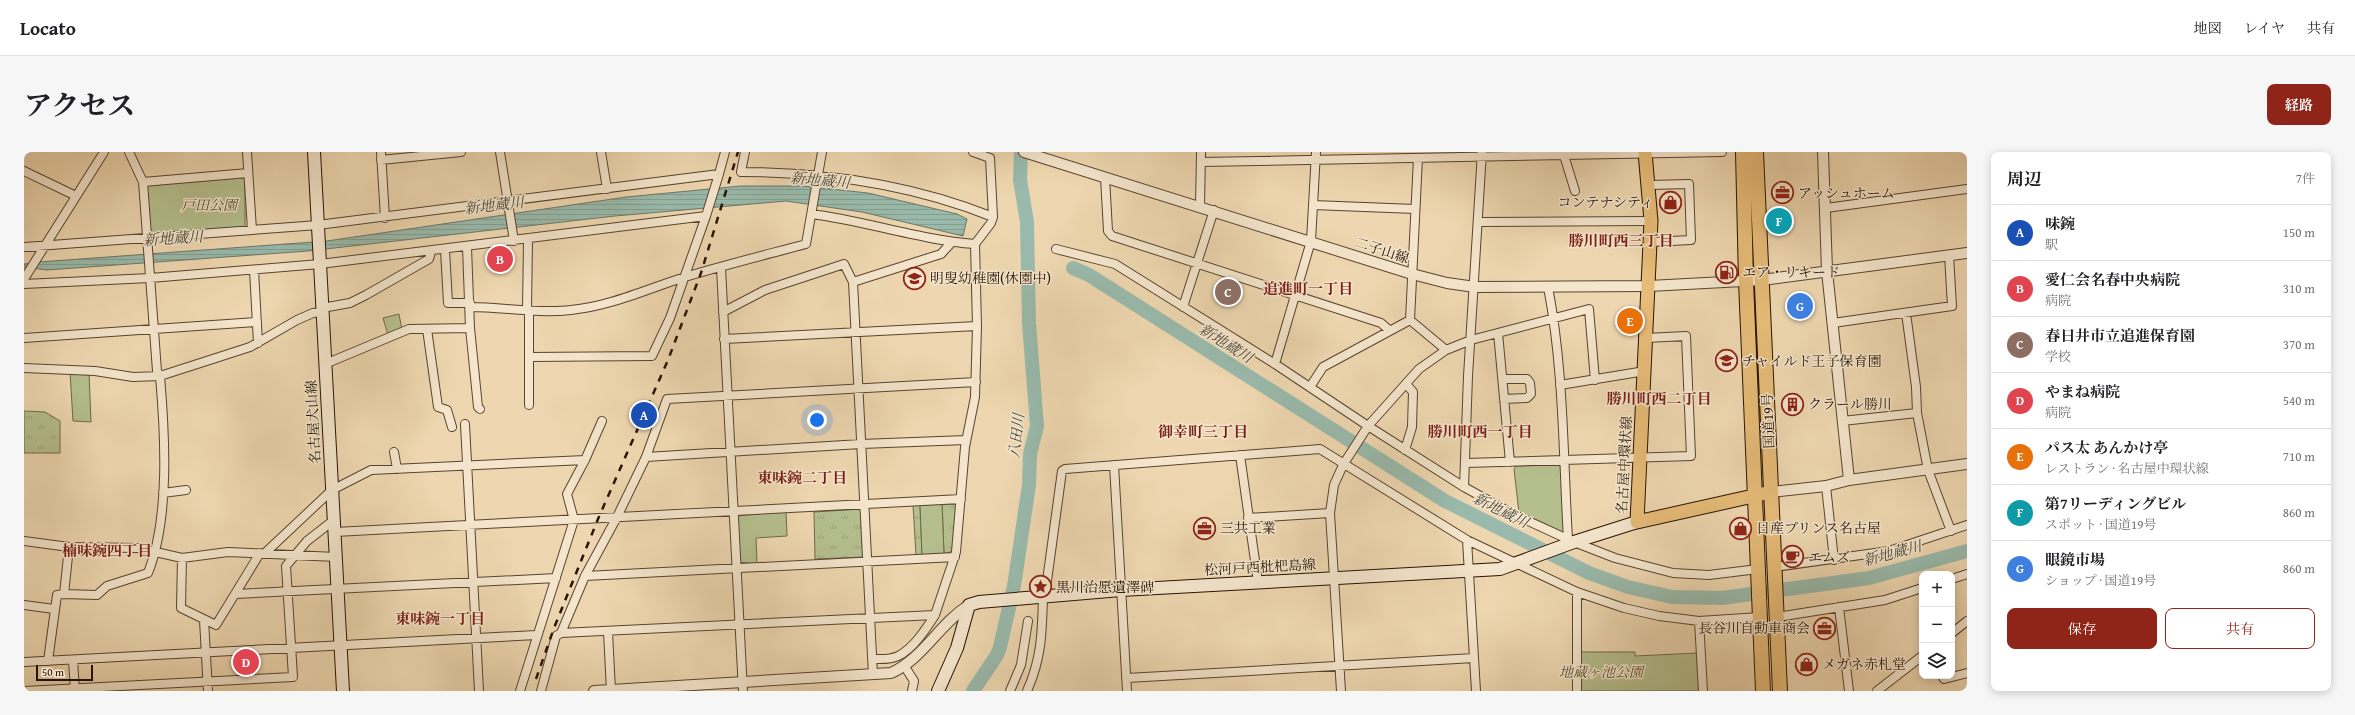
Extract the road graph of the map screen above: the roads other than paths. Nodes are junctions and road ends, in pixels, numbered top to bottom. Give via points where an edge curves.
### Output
1 (104, 152) edge
2 (129, 152) edge
3 (247, 152) edge
4 (314, 152) edge
5 (461, 152) edge
6 (500, 152) edge
7 (601, 152) edge
8 (725, 152) edge
9 (746, 152) edge
10 (822, 152) edge
11 (973, 152) edge
12 (1024, 152) edge
13 (1201, 152) edge
14 (1722, 152) edge
15 (1738, 152) edge
16 (1743, 152) edge
17 (1756, 152) edge
18 (1760, 152) edge
19 (1823, 152) edge
20 (1563, 153) edge
21 (1645, 153) edge
22 (1482, 154) edge
23 (381, 156) edge
24 (1316, 156) edge
25 (1418, 158) junction
26 (1200, 162) junction
27 (24, 171) edge
28 (248, 173) junction
29 (719, 174) junction
30 (816, 176) junction
31 (1105, 177) junction
32 (1757, 179) junction
33 (1743, 180) junction
34 (143, 182) junction
35 (1649, 185) junction
36 (607, 189) junction
37 (1967, 189) edge
38 (1575, 190) dead end
39 (76, 196) junction
40 (508, 204) junction
41 (1313, 205) junction
42 (1200, 206) junction
43 (1415, 208) junction
44 (1826, 208) junction
45 (1214, 210) junction
46 (812, 212) junction
47 (706, 216) junction
48 (992, 217) junction
49 (385, 218) junction
50 (1651, 221) junction
51 (1479, 222) junction
52 (318, 228) junction
53 (252, 230) junction
54 (514, 239) junction
55 (148, 240) junction
56 (528, 240) junction
57 (1311, 241) junction
58 (952, 242) junction
59 (1651, 242) junction
60 (975, 244) junction
61 (24, 247) edge
62 (467, 247) junction
63 (43, 249) junction
64 (1056, 249) dead end
65 (444, 250) junction
66 (431, 252) junction
67 (1967, 253) edge
68 (1949, 255) junction
69 (320, 263) junction
70 (1197, 263) junction
71 (721, 268) junction
72 (254, 270) junction
73 (1827, 271) junction
74 (1412, 274) junction
75 (150, 276) junction
76 (685, 278) junction
77 (24, 279) edge
78 (1762, 280) junction
79 (1746, 281) junction
80 (853, 282) junction
81 (24, 284) edge
82 (1475, 286) junction
83 (1648, 286) junction
84 (1548, 287) junction
85 (1294, 295) junction
86 (470, 305) junction
87 (1183, 307) junction
88 (322, 310) junction
89 (528, 311) junction
90 (723, 312) junction
91 (1906, 313) junction
92 (1554, 318) junction
93 (1410, 320) junction
94 (257, 322) junction
95 (1833, 323) junction
96 (977, 326) junction
97 (470, 328) junction
98 (428, 329) junction
99 (154, 330) junction
100 (1389, 330) junction
101 (855, 331) junction
102 (1498, 333) junction
103 (24, 338) edge
104 (1646, 338) junction
105 (724, 339) junction
106 (1471, 340) junction
107 (258, 343) junction
108 (1446, 350) junction
109 (529, 357) junction
110 (325, 364) junction
111 (1275, 364) junction
112 (24, 368) edge
113 (1645, 371) junction
114 (160, 376) junction
115 (1502, 380) junction
116 (1595, 380) junction
117 (976, 382) junction
118 (1406, 384) junction
119 (1560, 385) junction
120 (1310, 387) junction
121 (858, 388) junction
122 (726, 395) junction
123 (1504, 399) junction
124 (529, 405) dead end
125 (480, 409) dead end
126 (1917, 413) junction
127 (602, 421) dead end
128 (1842, 421) junction
129 (465, 424) dead end
130 (1368, 426) junction
131 (452, 427) dead end
132 (966, 440) junction
133 (861, 444) junction
134 (1405, 450) junction
135 (394, 452) dead end
136 (730, 452) junction
137 (1240, 455) junction
138 (646, 457) junction
139 (1641, 457) junction
140 (585, 460) junction
141 (1563, 461) junction
142 (1510, 462) junction
143 (1466, 463) junction
144 (1967, 464) edge
145 (1114, 465) junction
146 (1343, 465) junction
147 (468, 466) junction
148 (397, 469) junction
149 (1928, 470) junction
150 (1849, 480) junction
151 (1826, 486) junction
152 (1464, 487) junction
153 (186, 490) dead end
154 (332, 490) junction
155 (1771, 492) junction
156 (163, 493) junction
157 (1755, 496) junction
158 (961, 499) junction
159 (864, 504) junction
160 (733, 511) junction
161 (1330, 513) junction
162 (617, 517) junction
163 (1248, 518) junction
164 (574, 520) junction
165 (1637, 522) junction
166 (1967, 525) edge
167 (335, 526) junction
168 (470, 526) junction
169 (1951, 530) junction
170 (1467, 540) junction
171 (24, 541) edge
172 (1569, 542) junction
173 (69, 547) junction
174 (156, 551) junction
175 (262, 553) junction
176 (296, 555) junction
177 (336, 556) junction
178 (954, 556) junction
179 (182, 558) junction
180 (1834, 560) junction
181 (868, 561) junction
182 (1519, 563) junction
183 (736, 567) junction
184 (1469, 570) junction
185 (1775, 570) junction
186 (1758, 571) junction
187 (1967, 574) edge
188 (585, 576) junction
189 (556, 578) junction
190 (1334, 578) junction
191 (1955, 578) edge
192 (473, 582) junction
193 (1258, 582) junction
194 (338, 589) junction
195 (1919, 589) edge
196 (1121, 590) junction
197 (288, 592) junction
198 (1577, 592) junction
199 (64, 594) junction
200 (235, 594) junction
201 (1040, 596) junction
202 (974, 603) junction
203 (24, 605) edge
204 (1839, 607) junction
205 (54, 609) junction
206 (1760, 614) junction
207 (1777, 614) junction
208 (935, 615) junction
209 (871, 617) junction
210 (204, 620) junction
211 (1028, 621) dead end
212 (1699, 621) junction
213 (1967, 621) edge
214 (739, 624) junction
215 (1955, 631) edge
216 (608, 632) junction
217 (561, 634) junction
218 (536, 635) junction
219 (477, 638) junction
220 (341, 645) junction
221 (291, 648) junction
222 (205, 653) junction
223 (1474, 658) junction
224 (1919, 658) edge
225 (873, 659) junction
226 (73, 660) junction
227 (48, 661) junction
228 (24, 662) edge
229 (1340, 666) junction
230 (905, 667) junction
231 (1967, 673) edge
232 (873, 675) junction
233 (1955, 676) edge
234 (1127, 678) junction
235 (207, 681) junction
236 (743, 686) edge
237 (75, 690) edge
238 (24, 691) edge
239 (208, 691) edge
240 (343, 691) edge
241 (479, 691) edge
242 (520, 691) edge
243 (541, 691) edge
244 (594, 691) edge
245 (611, 691) edge
246 (912, 691) edge
247 (938, 691) edge
248 (1010, 691) edge
249 (1027, 691) edge
250 (1127, 691) edge
251 (1341, 691) edge
252 (1476, 691) edge
253 (1577, 691) edge
254 (1703, 691) edge
255 (1763, 691) edge
256 (1780, 691) edge
257 (1849, 691) edge
258 (1877, 691) edge

1 - 39 street
2 - 34 street
3 - 28 street
4 - 52 main road, 名古屋犬山線
5 - 23 street
6 - 40 street
7 - 36 street
8 - 29 street
9 - 30 street via 741,172
10 - 30 street
11 - 48 street via 990,158
12 - 31 street, 二子山線
13 - 26 street
14 - 21 street
15 - 33 highway
16 - 33 highway, 国道19号
17 - 32 highway, 国道19号
18 - 32 highway
19 - 44 street
20 - 21 street
20 - 22 street
20 - 38 street
21 - 35 main road, 名古屋中環状線
22 - 25 street
22 - 51 street
23 - 49 street
24 - 25 street
24 - 26 street
24 - 41 street
25 - 43 street
26 - 42 street
27 - 39 street
28 - 34 street
28 - 53 street
29 - 36 street
29 - 47 street
30 - 46 street
30 - 48 street via 871,183 962,205
31 - 42 street, 二子山線
31 - 70 street via 1108,231 1112,236
32 - 78 highway, 国道19号
33 - 79 highway, 国道19号
34 - 55 street
35 - 50 main road, 名古屋中環状線
35 - 59 street via 1689,184 1691,240
36 - 40 street
37 - 44 street
39 - 63 street
40 - 49 street
40 - 54 street
41 - 43 street
41 - 57 street
42 - 45 street, 二子山線
43 - 74 street
44 - 73 street
45 - 57 street, 二子山線
45 - 70 street
46 - 58 street
46 - 71 street via 806,244
47 - 56 street
47 - 76 street
48 - 60 street via 991,223
49 - 52 street
50 - 51 street
50 - 59 main road, 名古屋中環状線
51 - 82 street
52 - 53 street
52 - 69 main road, 名古屋犬山線
53 - 55 street
54 - 56 street
54 - 62 street
55 - 63 street
55 - 75 street
56 - 89 street
57 - 74 street, 二子山線
57 - 85 street
58 - 60 street
58 - 80 street via 941,254
59 - 83 main road, 名古屋中環状線
60 - 96 street
61 - 63 street
62 - 65 street
62 - 86 street
63 - 77 street
64 - 87 street via 1115,264
65 - 66 street
65 - 86 street via 448,303
66 - 69 street
66 - 88 street via 429,259 366,295 350,303
67 - 68 street, 二子山線
68 - 73 street, 二子山線
68 - 91 street via 1952,306
69 - 72 street
69 - 88 main road, 名古屋犬山線
70 - 85 street
70 - 87 street
71 - 76 street
71 - 90 street
72 - 75 street
72 - 94 street
73 - 78 street, 二子山線
73 - 95 street
74 - 82 street, 二子山線 via 1447,284
74 - 93 street
75 - 81 street
75 - 99 street
76 - 89 street via 619,301 571,310
76 - 109 street via 652,356
78 - 79 street, 二子山線
78 - 155 highway, 国道19号
79 - 83 street, 二子山線
79 - 157 highway, 国道19号
80 - 90 street via 844,264 765,290
80 - 101 street
82 - 84 street, 二子山線
82 - 106 street
83 - 84 street, 二子山線
83 - 104 main road, 名古屋中環状線
84 - 92 street
85 - 100 street via 1381,323
85 - 111 street
86 - 89 street
86 - 97 street
87 - 111 street
88 - 107 street via 297,320
88 - 110 main road, 名古屋犬山線
89 - 109 street
90 - 105 street
91 - 95 street
91 - 126 street
92 - 102 street
92 - 116 street via 1589,309
92 - 119 street
93 - 100 street
93 - 108 street
94 - 99 street
94 - 107 street
95 - 128 street
96 - 101 street
96 - 117 street
97 - 98 street
97 - 125 street
98 - 110 street via 408,329
98 - 131 street via 438,407 447,410
99 - 103 street
99 - 114 street via 157,371
100 - 120 street via 1323,367
101 - 105 street
101 - 121 street
102 - 106 street
102 - 115 street
104 - 113 main road, 名古屋中環状線
104 - 139 street via 1686,336 1691,456
105 - 122 street
106 - 108 street
106 - 143 street
107 - 114 street via 235,353
108 - 118 street via 1419,369
109 - 124 street
110 - 154 main road, 名古屋犬山線
111 - 120 street
112 - 114 street via 95,370 133,377
113 - 116 street
113 - 139 main road, 名古屋中環状線
114 - 156 street via 164,418
115 - 123 street
115 - 123 street via 1527,379 1530,383 1531,394 1527,398
116 - 119 street
117 - 121 street
117 - 132 street
118 - 130 street
118 - 134 street via 1413,392 1412,427
119 - 141 street
120 - 130 street
121 - 122 street
121 - 133 street
122 - 136 street
122 - 138 street via 667,399
123 - 142 street
126 - 128 street
126 - 149 street
127 - 140 street
128 - 150 street
129 - 147 street
130 - 134 street
130 - 146 street
132 - 133 street
132 - 158 street
133 - 136 street
133 - 159 street
134 - 152 street
135 - 148 street
136 - 138 street
136 - 160 street
137 - 145 street
137 - 146 street via 1320,449
137 - 163 street
138 - 162 street
139 - 141 street
139 - 165 main road, 名古屋中環状線
140 - 147 street
140 - 164 street via 567,494
141 - 142 street
141 - 172 street
142 - 143 street
143 - 152 street
144 - 149 street
145 - 196 street
145 - 201 street via 1062,471 1046,588
146 - 161 street via 1334,485
146 - 170 street
147 - 148 street
147 - 168 street
148 - 154 street via 371,470
149 - 150 street
149 - 169 street
150 - 151 street
151 - 155 street
151 - 180 street
152 - 172 street
153 - 156 street
154 - 167 main road, 名古屋犬山線
154 - 175 street
155 - 157 main road, 名古屋中環状線
155 - 185 highway, 国道19号
156 - 174 street
157 - 165 main road, 名古屋中環状線
157 - 186 highway, 国道19号
158 - 159 street
158 - 178 street
159 - 160 street
159 - 181 street
160 - 162 street
160 - 183 street
161 - 163 street
161 - 190 street
162 - 164 street
162 - 188 street
163 - 193 street
164 - 168 street
164 - 189 street
165 - 172 main road, 松河戸西枇杷島線
166 - 169 street
167 - 168 street
167 - 176 street via 306,541
167 - 177 main road, 名古屋犬山線
168 - 192 street
169 - 180 street via 1889,551
170 - 182 street
170 - 184 street
171 - 173 street
172 - 182 main road, 松河戸西枇杷島線
172 - 186 street via 1615,558 1673,573 1709,575
173 - 174 street via 122,546
173 - 199 street
174 - 179 street
174 - 199 street via 148,573 107,586 97,595
175 - 176 street
175 - 179 street via 228,552
175 - 200 street
176 - 177 street
176 - 197 street via 286,566
177 - 194 main road, 名古屋犬山線
178 - 181 street
178 - 208 street
179 - 210 street via 181,608
180 - 185 street
181 - 183 street
181 - 209 street
182 - 184 main road, 松河戸西枇杷島線 via 1500,569
182 - 198 street
183 - 188 street
183 - 214 street
184 - 190 main road, 松河戸西枇杷島線
184 - 223 street
185 - 207 highway, 国道19号
186 - 206 highway, 国道19号
187 - 191 street
188 - 217 street
189 - 192 street
189 - 218 street
190 - 193 main road, 松河戸西枇杷島線
190 - 229 street
192 - 194 street
192 - 219 street
193 - 196 main road, 松河戸西枇杷島線
194 - 197 street
194 - 220 main road, 名古屋犬山線
195 - 204 street via 1885,600
196 - 201 main road, 松河戸西枇杷島線
196 - 234 street
197 - 200 street
197 - 221 street
198 - 212 street via 1624,608
198 - 253 street
199 - 205 street via 57,595
200 - 210 street via 216,625
201 - 202 main road, 松河戸西枇杷島線
201 - 249 street via 1040,652
202 - 230 street via 956,614
202 - 247 main road
203 - 205 street
204 - 207 street
204 - 257 street
205 - 227 street
206 - 212 street
206 - 255 highway, 国道19号
207 - 256 highway, 国道19号
208 - 209 street
208 - 225 street via 908,649 897,656
209 - 214 street
209 - 225 street
210 - 222 street
211 - 248 street via 1022,665
212 - 254 street
213 - 215 street
214 - 216 street
214 - 236 street
216 - 217 street
216 - 245 street
217 - 243 street via 556,636
218 - 219 street
218 - 242 street
219 - 220 street
219 - 241 street
220 - 221 street
220 - 240 main road, 名古屋犬山線
221 - 222 street
221 - 235 street via 292,677
222 - 226 street
222 - 235 street
223 - 229 street
223 - 252 street
224 - 258 street
225 - 232 street
226 - 227 street
226 - 237 street
227 - 228 street
229 - 234 street
229 - 251 street
230 - 232 street via 891,673
230 - 246 street via 914,681
231 - 233 street
232 - 236 street
234 - 250 street
235 - 237 street
235 - 239 street
236 - 245 street
237 - 238 street
244 - 245 street

